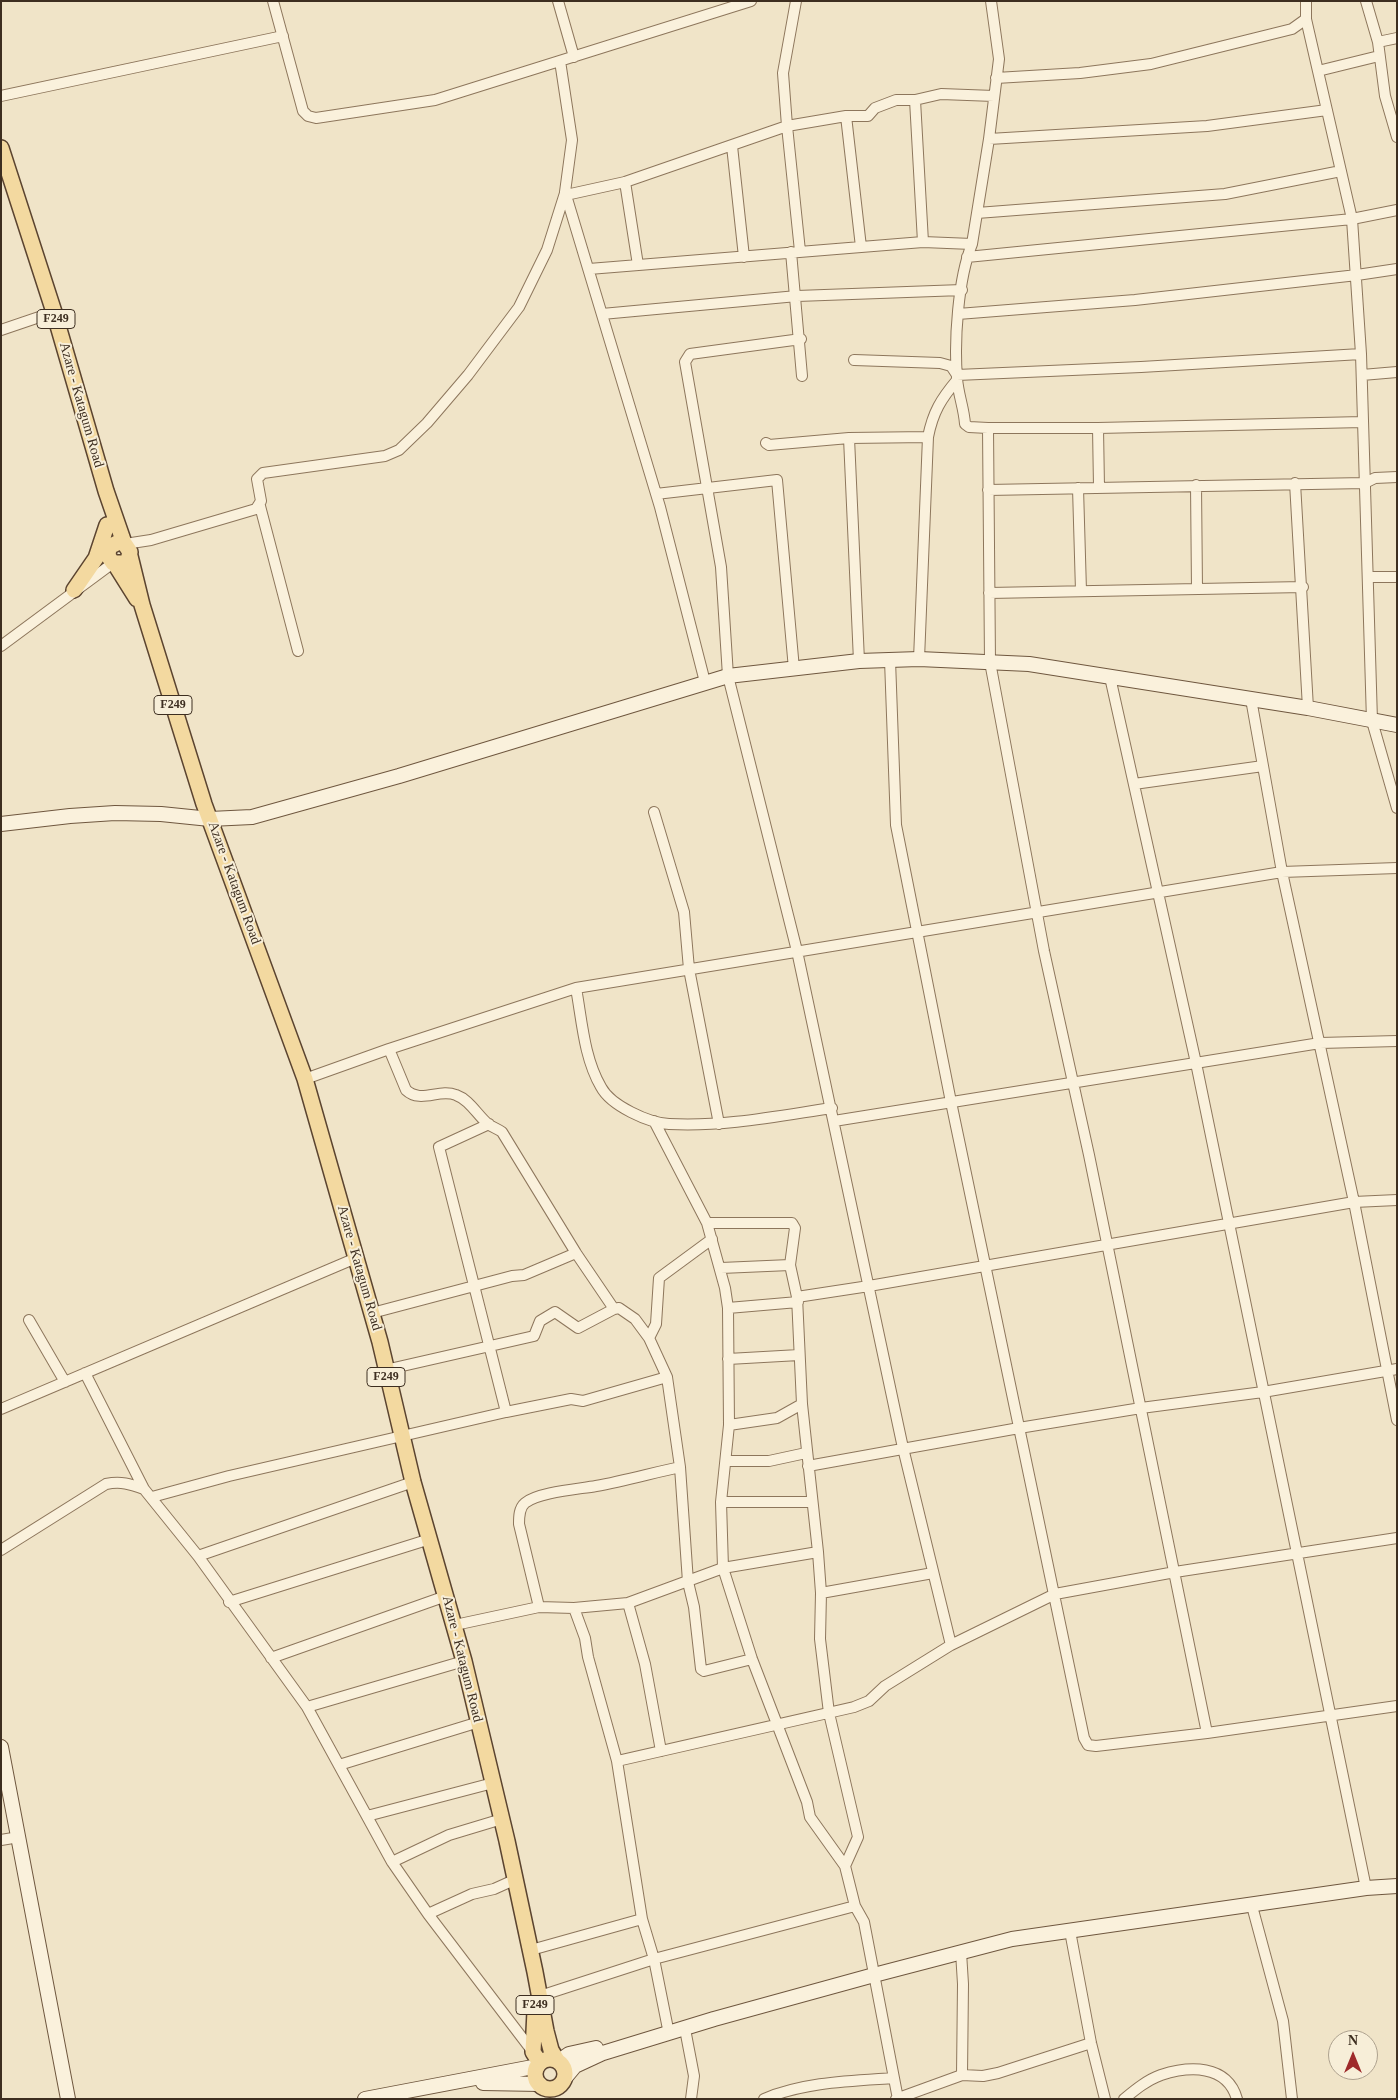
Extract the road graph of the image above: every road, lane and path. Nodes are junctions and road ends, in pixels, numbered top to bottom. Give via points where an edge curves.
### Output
1 (273, 1) edge
2 (558, 1) edge
3 (751, 1) edge
4 (796, 1) edge
5 (991, 1) edge
6 (1306, 1) edge
7 (1366, 1) edge
8 (1306, 19) junction
9 (282, 36) junction
10 (1397, 38) edge
11 (1378, 42) junction
12 (1380, 56) junction
13 (574, 57) junction
14 (560, 61) junction
15 (1318, 71) junction
16 (996, 78) junction
17 (1397, 95) edge
18 (1, 96) edge
19 (994, 96) junction
20 (1385, 96) junction
21 (915, 100) junction
22 (1327, 110) junction
23 (846, 116) junction
24 (787, 126) junction
25 (1397, 136) edge
26 (989, 139) junction
27 (732, 146) junction
28 (1, 148) edge
29 (1341, 171) junction
30 (625, 182) junction
31 (566, 194) junction
32 (1397, 210) edge
33 (977, 213) junction
34 (1352, 219) junction
35 (923, 242) junction
36 (972, 244) junction
37 (861, 247) junction
38 (796, 252) junction
39 (744, 257) junction
40 (967, 257) junction
41 (638, 265) junction
42 (589, 269) junction
43 (1397, 269) edge
44 (1356, 275) junction
45 (962, 290) junction
46 (797, 296) junction
47 (54, 312) junction
48 (602, 314) junction
49 (958, 314) junction
50 (1, 330) edge
51 (801, 339) junction
52 (1361, 354) junction
53 (854, 360) dead end
54 (1397, 372) edge
55 (1362, 375) junction
56 (802, 376) dead end
57 (957, 377) junction
58 (1363, 422) junction
59 (988, 428) junction
60 (1098, 428) junction
61 (928, 437) junction
62 (849, 438) junction
63 (766, 442) dead end
64 (1397, 478) edge
65 (1295, 483) junction
66 (1365, 483) junction
67 (1196, 485) junction
68 (1099, 487) junction
69 (708, 488) junction
70 (1078, 488) junction
71 (988, 490) junction
72 (106, 491) junction
73 (656, 494) junction
74 (260, 506) junction
75 (107, 525) junction
76 (124, 549) junction
77 (114, 563) junction
78 (1368, 577) junction
79 (1397, 577) edge
80 (1302, 587) junction
81 (1197, 589) junction
82 (74, 590) junction
83 (1081, 591) junction
84 (989, 593) junction
85 (142, 605) junction
86 (1, 646) edge
87 (298, 651) dead end
88 (890, 660) junction
89 (919, 660) junction
90 (860, 661) junction
91 (990, 662) junction
92 (794, 669) junction
93 (728, 676) junction
94 (1110, 677) junction
95 (705, 682) junction
96 (1250, 699) junction
97 (1308, 708) junction
98 (1372, 722) junction
99 (1397, 725) edge
100 (1263, 766) junction
101 (1134, 784) junction
102 (1397, 808) edge
103 (654, 812) dead end
104 (210, 819) junction
105 (1, 824) edge
106 (1397, 868) edge
107 (1282, 872) junction
108 (1158, 892) junction
109 (1037, 912) junction
110 (917, 931) junction
111 (797, 951) junction
112 (689, 969) junction
113 (576, 988) junction
114 (1397, 1041) edge
115 (1320, 1043) junction
116 (389, 1049) junction
117 (1196, 1063) junction
118 (305, 1079) junction
119 (1074, 1083) junction
120 (951, 1102) junction
121 (832, 1108) junction
122 (654, 1120) junction
123 (834, 1121) junction
124 (489, 1124) junction
125 (719, 1124) junction
126 (1397, 1200) edge
127 (1354, 1202) junction
128 (707, 1223) junction
129 (1229, 1224) junction
130 (712, 1239) junction
131 (1107, 1245) junction
132 (576, 1253) junction
133 (356, 1258) junction
134 (790, 1265) junction
135 (985, 1266) junction
136 (721, 1268) junction
137 (869, 1286) junction
138 (474, 1287) junction
139 (797, 1299) junction
140 (728, 1308) junction
141 (614, 1309) junction
142 (372, 1314) junction
143 (29, 1320) dead end
144 (649, 1338) junction
145 (490, 1346) junction
146 (799, 1355) junction
147 (728, 1359) junction
148 (1392, 1369) edge
149 (385, 1370) junction
150 (85, 1373) junction
151 (667, 1378) junction
152 (65, 1382) junction
153 (1263, 1392) junction
154 (802, 1404) junction
155 (1141, 1408) junction
156 (1, 1409) edge
157 (506, 1412) junction
158 (1397, 1420) edge
159 (728, 1425) junction
160 (1019, 1428) junction
161 (402, 1436) junction
162 (903, 1448) junction
163 (806, 1453) junction
164 (726, 1461) junction
165 (808, 1466) junction
166 (680, 1467) junction
167 (137, 1476) junction
168 (413, 1482) junction
169 (125, 1483) junction
170 (144, 1489) junction
171 (152, 1497) junction
172 (722, 1502) junction
173 (812, 1502) junction
174 (1397, 1538) edge
175 (430, 1539) junction
176 (1, 1550) edge
177 (818, 1552) junction
178 (1298, 1553) junction
179 (198, 1556) junction
180 (723, 1568) junction
181 (933, 1572) junction
182 (1175, 1572) junction
183 (688, 1582) junction
184 (821, 1593) junction
185 (1055, 1594) junction
186 (446, 1596) junction
187 (229, 1602) junction
188 (628, 1603) junction
189 (539, 1607) junction
190 (574, 1608) junction
191 (455, 1624) junction
192 (951, 1645) junction
193 (271, 1658) junction
194 (752, 1660) junction
195 (464, 1661) junction
196 (1397, 1706) edge
197 (307, 1707) junction
198 (829, 1713) junction
199 (1331, 1715) junction
200 (479, 1722) junction
201 (777, 1724) junction
202 (1207, 1733) junction
203 (1, 1747) edge
204 (661, 1751) junction
205 (617, 1761) junction
206 (339, 1765) junction
207 (493, 1783) junction
208 (367, 1816) junction
209 (502, 1819) junction
210 (19, 1837) junction
211 (1, 1840) edge
212 (392, 1862) junction
213 (845, 1866) junction
214 (514, 1880) junction
215 (1397, 1886) edge
216 (1366, 1888) junction
217 (855, 1906) junction
218 (1252, 1906) junction
219 (428, 1914) junction
220 (642, 1919) junction
221 (1070, 1931) junction
222 (530, 1947) junction
223 (961, 1952) junction
224 (654, 1959) junction
225 (874, 1975) junction
226 (540, 1996) junction
227 (714, 2019) junction
228 (668, 2029) junction
229 (685, 2029) junction
230 (1091, 2043) junction
231 (537, 2060) junction
232 (558, 2061) junction
233 (962, 2075) junction
234 (894, 2078) junction
235 (564, 2080) junction
236 (448, 2085) junction
237 (543, 2090) edge
238 (68, 2099) edge
239 (366, 2099) edge
240 (558, 2099) edge
241 (691, 2099) edge
242 (764, 2099) edge
243 (897, 2099) edge
244 (1105, 2099) edge
245 (1124, 2099) edge
246 (1237, 2099) edge
247 (1292, 2099) edge

1 - 9 street
2 - 13 street
3 - 13 street
4 - 24 street via 783,72
5 - 16 street via 999,59
6 - 8 street
7 - 11 street
8 - 15 street
8 - 16 street via 1292,29 1151,64
9 - 14 street via 303,111 316,118 435,100
9 - 18 street
10 - 11 street
11 - 12 street
12 - 15 street
12 - 20 street
13 - 14 street
14 - 31 street via 572,140
15 - 22 street
16 - 19 street
17 - 20 street
19 - 21 street via 941,94
19 - 26 street
20 - 25 street
21 - 23 street via 896,100 875,108 868,116
21 - 35 street
22 - 26 street via 1206,126
22 - 29 street
23 - 24 street
23 - 37 street
24 - 27 street
24 - 38 street
26 - 33 street
27 - 30 street
27 - 39 street
28 - 47 main road, Azare - Katagum Road / F249
29 - 33 street via 1225,194
29 - 34 street
30 - 31 street
30 - 41 street
31 - 42 street
31 - 74 street via 547,250 519,307 468,375 427,422 399,450 385,456 263,473 256,479
32 - 34 street
33 - 36 street
34 - 40 street
34 - 44 street
35 - 36 street
35 - 37 street
36 - 40 street
37 - 38 street
38 - 39 street
38 - 46 street
39 - 41 street
40 - 45 street
41 - 42 street
42 - 48 street
43 - 44 street
44 - 49 street via 1136,300
44 - 52 street
45 - 46 street
45 - 49 street
46 - 48 street
46 - 51 street
47 - 50 street
47 - 72 main road, Azare - Katagum Road / F249
48 - 73 street
49 - 57 street
51 - 56 street
51 - 69 street via 687,357 685,362
52 - 55 street
52 - 57 street
53 - 57 street via 940,363 951,366
54 - 55 street
55 - 58 street
57 - 59 street via 965,424
57 - 61 street via 931,420
58 - 60 street
58 - 66 street
59 - 60 street
59 - 71 street
60 - 68 street
61 - 62 street
61 - 89 street
62 - 63 street
62 - 90 street
64 - 66 street via 1375,478
65 - 66 street
65 - 67 street
65 - 80 street
66 - 78 street
67 - 68 street
67 - 81 street
68 - 70 street
69 - 73 street
69 - 92 street via 777,480
69 - 93 street via 721,567
70 - 71 street
70 - 83 street
71 - 84 street
72 - 75 main road, Azare - Katagum Road / F249
72 - 76 main road, Azare - Katagum Road / F249
73 - 95 street
74 - 76 street
74 - 87 street
75 - 76 main road, Azare - Katagum Road / F249
75 - 82 main road via 96,558
76 - 77 main road, Azare - Katagum Road / F249 via 108,556
76 - 85 main road, Azare - Katagum Road / F249
77 - 82 street
77 - 85 main road, Azare - Katagum Road / F249
78 - 79 street
78 - 98 street
80 - 81 street
80 - 97 street
81 - 83 street
82 - 86 street
83 - 84 street
84 - 91 street
85 - 104 main road, Azare - Katagum Road / F249
88 - 89 street
88 - 90 street
88 - 110 street via 896,825
89 - 91 street
90 - 92 street
91 - 94 street via 1029,664
91 - 109 street
92 - 93 street
93 - 95 street
93 - 111 street
94 - 96 street
94 - 101 street
95 - 104 street via 272,813
96 - 97 street
96 - 100 street
97 - 98 street
98 - 99 street
98 - 102 street
100 - 101 street
100 - 107 street
101 - 108 street
103 - 112 street via 684,912
104 - 105 street via 115,813
104 - 118 main road, Azare - Katagum Road / F249
106 - 107 street
107 - 108 street
107 - 115 street
108 - 109 street
108 - 117 street
109 - 110 street
109 - 119 street
110 - 111 street
110 - 120 street
111 - 112 street
111 - 121 street
112 - 113 street
112 - 125 street
113 - 116 street
113 - 122 street via 590,1063 601,1089 619,1107
114 - 115 street
115 - 117 street
115 - 127 street
116 - 118 street
116 - 124 street via 411,1095 455,1095
117 - 119 street
117 - 129 street
118 - 133 main road, Azare - Katagum Road / F249
119 - 120 street
119 - 131 street
120 - 123 street
120 - 135 street
121 - 123 street
121 - 125 street
122 - 125 street via 668,1124
122 - 128 street
123 - 137 street
124 - 132 street via 502,1132
124 - 138 street via 439,1147
126 - 127 street
127 - 129 street
127 - 148 street
128 - 130 street
128 - 134 street via 792,1224 795,1228
129 - 131 street
129 - 153 street
130 - 136 street
130 - 144 street via 659,1278 656,1324
131 - 135 street
131 - 155 street
132 - 138 street via 524,1275
132 - 141 street
133 - 142 main road, Azare - Katagum Road / F249
133 - 150 street
134 - 136 street
134 - 139 street
135 - 137 street
135 - 160 street
136 - 140 street
137 - 139 street
137 - 162 street
138 - 142 street
138 - 145 street
139 - 140 street
139 - 146 street
140 - 147 street
141 - 144 street via 619,1308 631,1315
141 - 145 street via 578,1328 555,1312 540,1321 534,1336
142 - 149 main road, Azare - Katagum Road / F249
143 - 152 street
144 - 151 street
145 - 149 street
145 - 157 street
146 - 147 street
146 - 154 street
147 - 159 street
148 - 153 street
148 - 158 street
149 - 161 main road, Azare - Katagum Road / F249
150 - 152 street
150 - 167 street
151 - 157 street via 583,1401 571,1399
151 - 166 street
152 - 156 street
153 - 155 street
153 - 178 street
154 - 159 street via 777,1418
154 - 163 street
155 - 160 street
155 - 182 street
157 - 161 street
159 - 164 street
160 - 162 street
160 - 185 street
161 - 168 main road, Azare - Katagum Road / F249
161 - 171 street
162 - 165 street
162 - 181 street
163 - 164 street via 769,1461
163 - 165 street
164 - 172 street
165 - 173 street
166 - 183 street
166 - 189 street via 579,1487 524,1503 519,1513 519,1524
167 - 169 street
167 - 170 street
168 - 175 main road, Azare - Katagum Road / F249
168 - 179 street
169 - 170 street
169 - 176 street via 106,1484
170 - 171 street
171 - 179 street
172 - 173 street
172 - 180 street
173 - 177 street
174 - 178 street
175 - 186 main road, Azare - Katagum Road / F249
175 - 187 street
177 - 180 street
177 - 184 street
178 - 182 street
178 - 199 street
179 - 187 street
180 - 183 street
180 - 194 street
181 - 184 street
181 - 192 street
182 - 185 street
182 - 202 street
183 - 188 street
183 - 194 street via 701,1669
184 - 198 street via 820,1639
185 - 192 street
185 - 202 street via 1088,1745
186 - 191 main road, Azare - Katagum Road / F249
186 - 193 street
187 - 193 street
188 - 190 street
188 - 204 street via 645,1664
189 - 190 street
189 - 191 street
190 - 205 street
191 - 195 main road, Azare - Katagum Road / F249
192 - 198 street via 885,1686 869,1701
193 - 197 street
194 - 201 street
195 - 197 street
195 - 200 main road, Azare - Katagum Road / F249
196 - 199 street
197 - 206 street
198 - 201 street
198 - 213 street via 858,1837
199 - 202 street
199 - 216 street
200 - 206 street
200 - 207 main road, Azare - Katagum Road / F249
201 - 204 street
201 - 213 street via 810,1818
203 - 210 street
204 - 205 street
205 - 220 street
206 - 208 street
207 - 208 street
207 - 209 main road, Azare - Katagum Road / F249
208 - 212 street
209 - 212 street via 440,1839
209 - 214 main road, Azare - Katagum Road / F249
210 - 211 street
210 - 238 street
212 - 219 street
213 - 217 street
214 - 219 street
214 - 222 main road, Azare - Katagum Road / F249
215 - 216 street
216 - 218 street
217 - 224 street
217 - 225 street via 864,1922
218 - 221 street
218 - 247 street via 1283,2021
219 - 231 street
220 - 222 street
220 - 224 street
221 - 223 street via 1012,1939
221 - 230 street
222 - 226 main road, Azare - Katagum Road / F249
222 - 231 main road, Azare - Katagum Road / F249
223 - 225 street
223 - 233 street
224 - 226 street
224 - 228 street
225 - 227 street
225 - 234 street
226 - 232 main road, Azare - Katagum Road / F249 via 549,2042
227 - 228 street
227 - 229 street
228 - 232 street via 569,2054
229 - 235 street via 592,2057 575,2066
229 - 241 street via 694,2076
230 - 233 street via 998,2073
230 - 244 street
231 - 232 main road
231 - 236 street
231 - 237 main road, Azare - Katagum Road / F249 via 536,2076
232 - 235 main road, Azare - Katagum Road / F249 via 564,2067
233 - 243 street
234 - 242 street via 811,2086
234 - 243 street
235 - 237 main road via 555,2088
235 - 240 main road
236 - 237 street
236 - 239 street
245 - 246 street via 1160,2075 1201,2069 1216,2072 1227,2080

